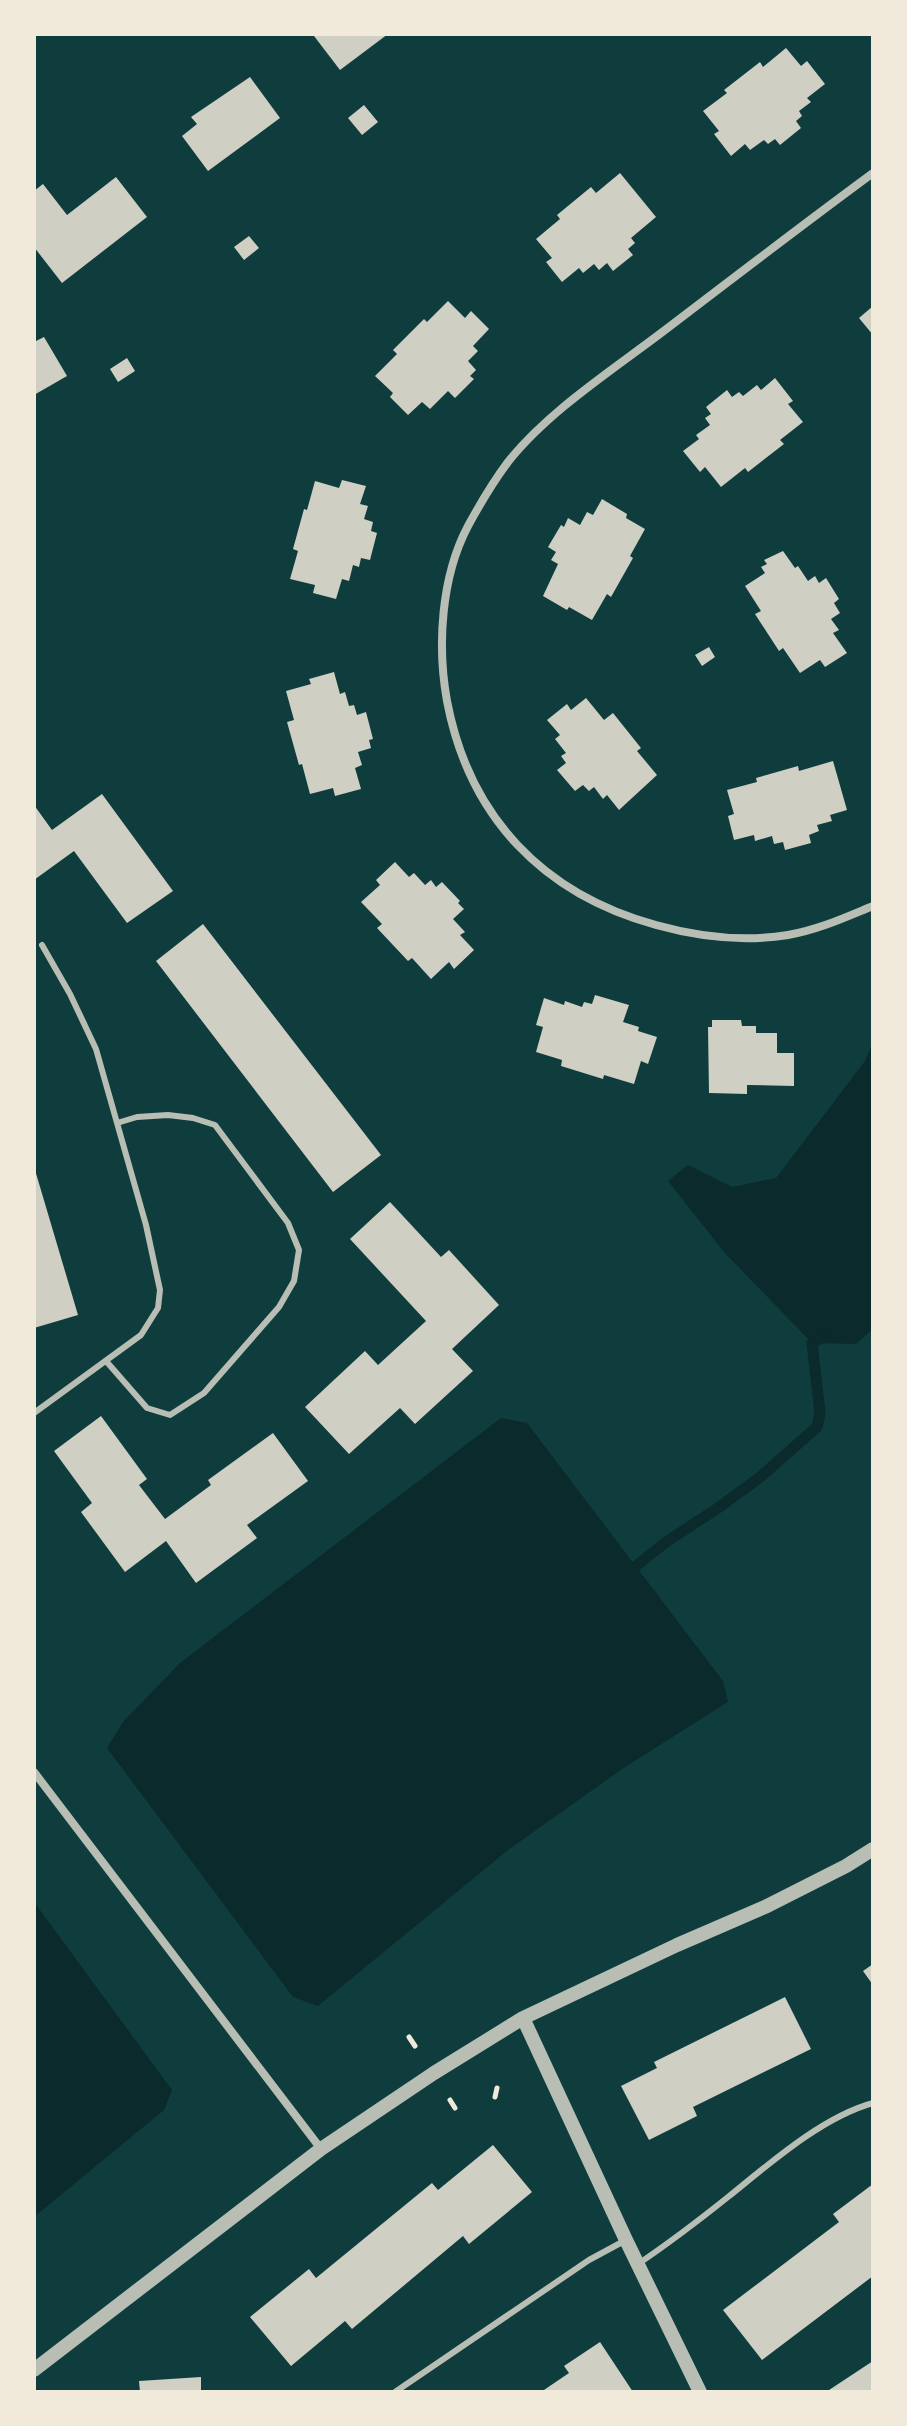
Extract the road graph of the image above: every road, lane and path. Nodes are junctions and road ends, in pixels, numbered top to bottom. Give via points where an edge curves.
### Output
1 (873, 173) edge
2 (873, 906) edge
3 (42, 945) dead end
4 (117, 1123) junction
5 (106, 1361) junction
6 (34, 1413) edge
7 (34, 1772) edge
8 (873, 1849) edge
9 (523, 2018) junction
10 (409, 2037) dead end
11 (415, 2046) dead end
12 (497, 2088) dead end
13 (495, 2097) dead end
14 (450, 2100) dead end
15 (873, 2103) edge
16 (455, 2108) dead end
17 (321, 2149) junction
18 (626, 2240) junction
19 (638, 2264) junction
20 (34, 2370) edge
21 (395, 2392) edge
22 (700, 2392) edge

1 - 2 street via 555,415 510,460 466,530 450,577 442,627 453,733 478,791 537,866 577,895 687,934 736,939 789,934
3 - 4 lane via 96,1049
4 - 5 lane via 160,1290 158,1308 141,1335
4 - 5 lane via 168,1115 215,1125 288,1223 299,1250 294,1281 279,1307 204,1393 170,1415 147,1408
5 - 6 lane
7 - 17 street
8 - 9 street via 767,1906
9 - 17 street
9 - 18 street
10 - 11 path
12 - 13 path
14 - 16 path
15 - 19 lane via 786,2151
17 - 20 street
18 - 19 street
18 - 21 lane
19 - 22 street

